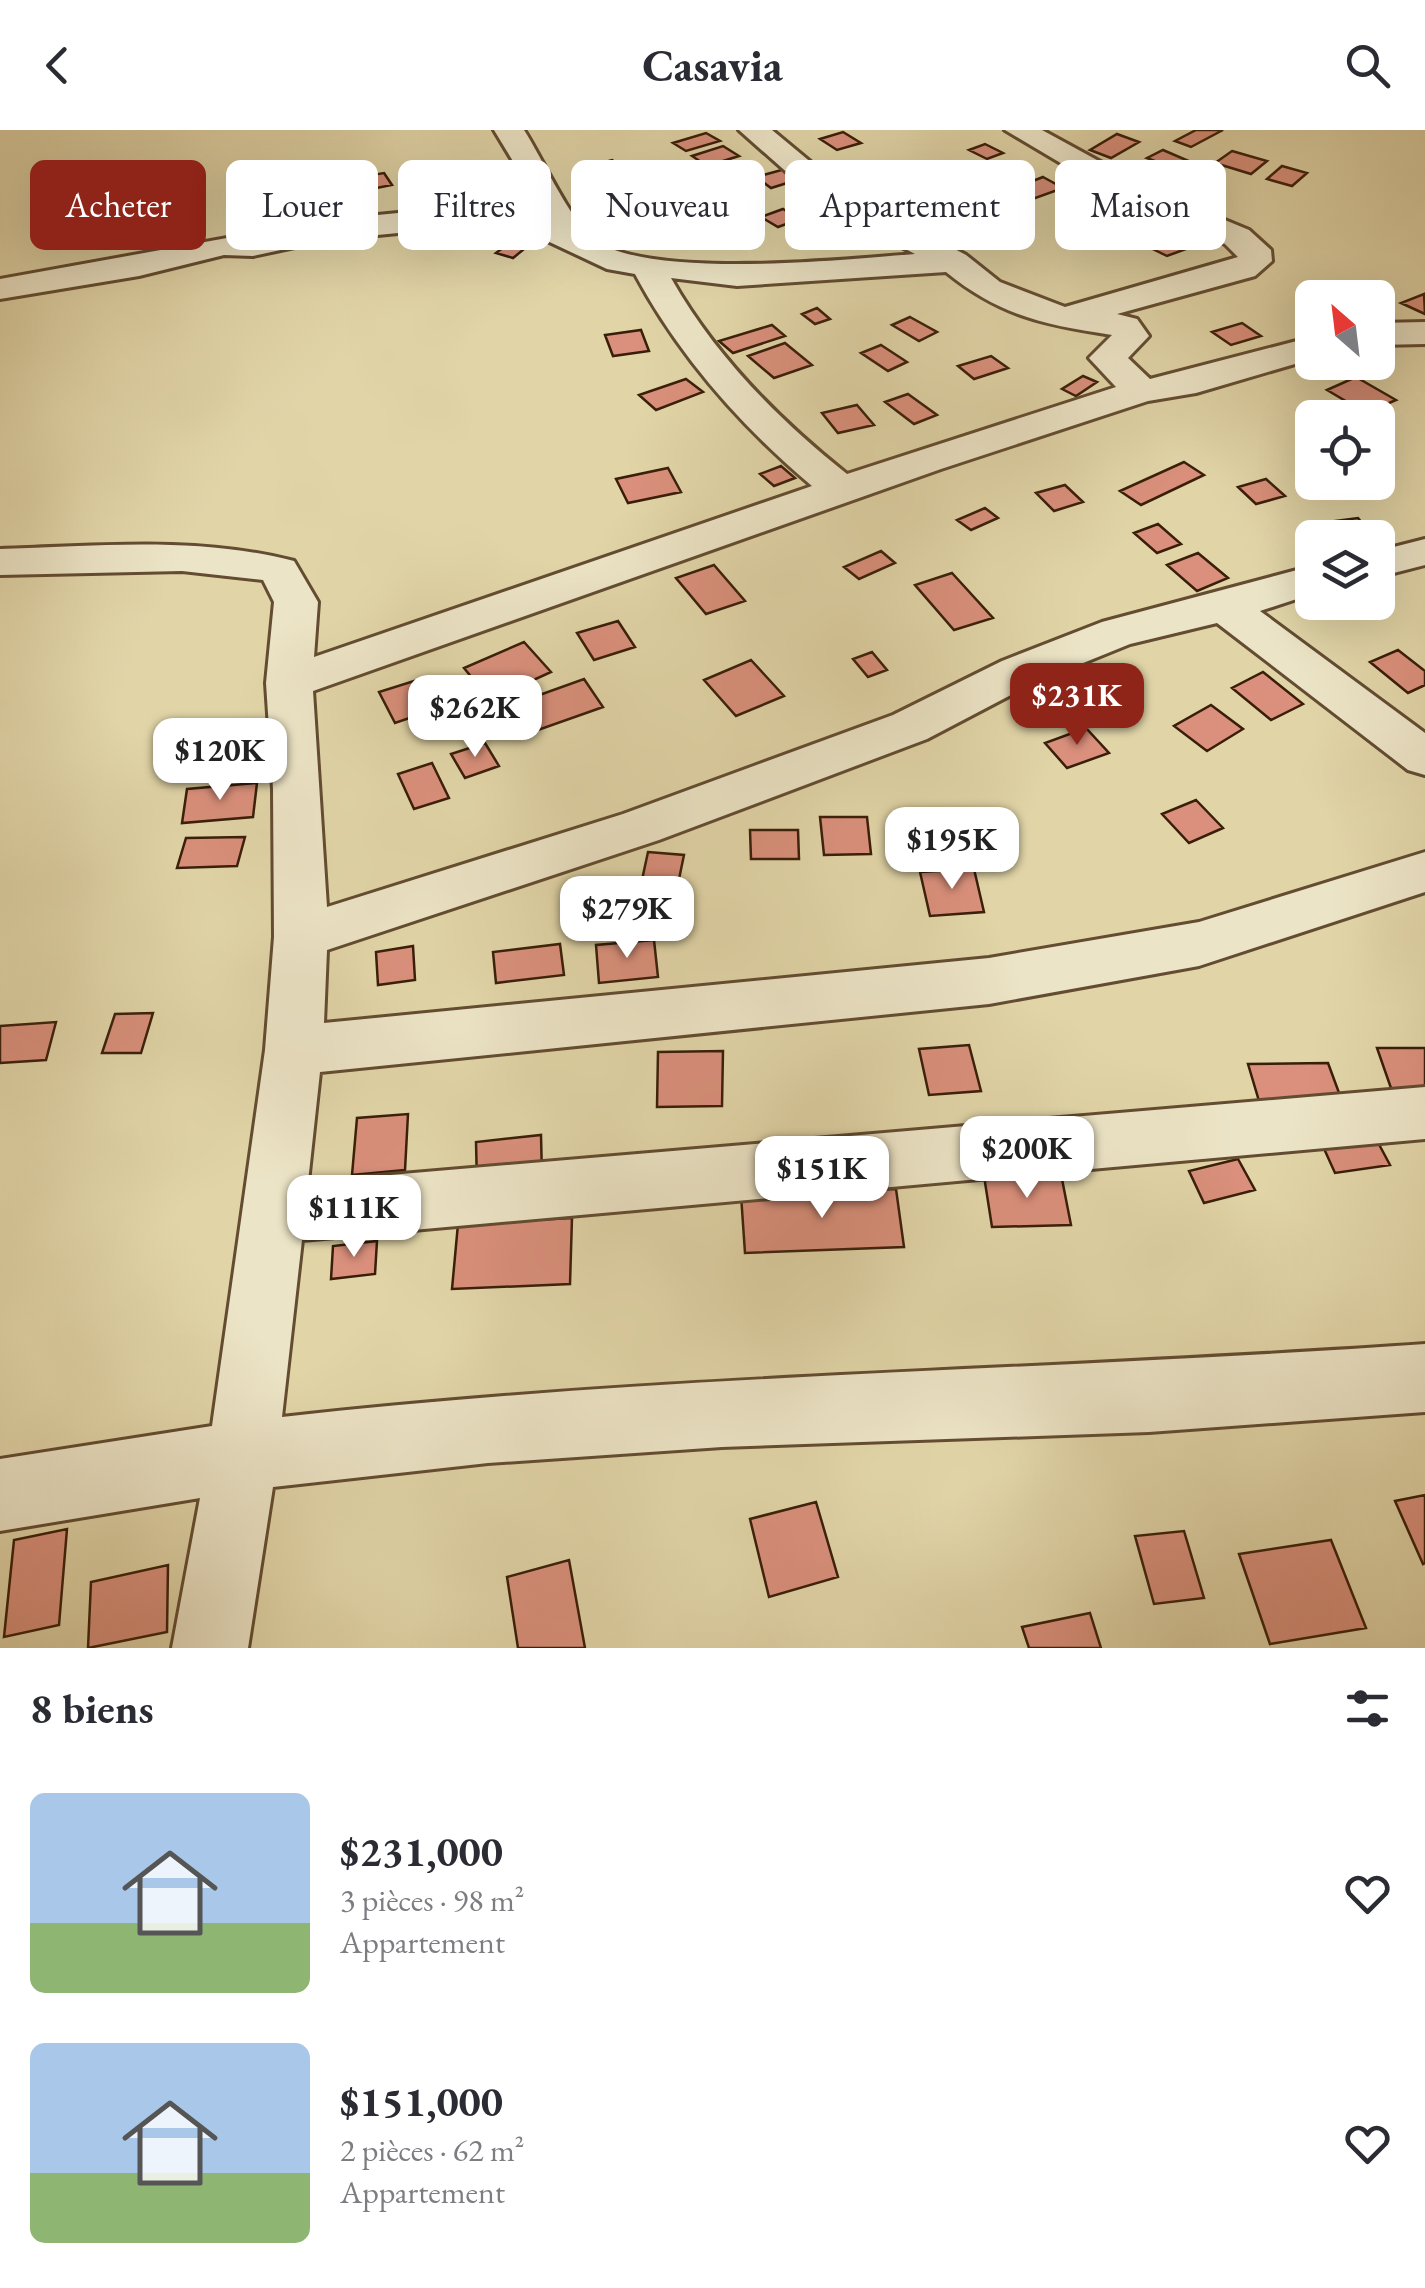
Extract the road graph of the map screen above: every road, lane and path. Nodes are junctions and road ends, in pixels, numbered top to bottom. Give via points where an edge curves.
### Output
1 (509, 130) edge
2 (754, 130) edge
3 (1020, 130) edge
4 (571, 231) edge
5 (571, 237) edge
6 (597, 250) edge
7 (954, 262) junction
8 (648, 268) junction
9 (0, 289) edge
10 (1066, 318) junction
11 (1425, 333) edge
12 (1395, 334) edge
13 (1295, 353) edge
14 (1142, 392) junction
15 (839, 488) junction
16 (1425, 552) edge
17 (1395, 560) edge
18 (0, 562) edge
19 (1295, 585) edge
20 (1225, 607) junction
21 (288, 683) junction
22 (1425, 758) edge
23 (1425, 872) edge
24 (302, 937) junction
25 (294, 1050) junction
26 (1425, 1113) edge
27 (272, 1214) junction
28 (1425, 1378) edge
29 (243, 1456) junction
30 (0, 1495) edge
31 (210, 1648) edge

1 - 4 street
2 - 7 street via 837,200
3 - 10 street via 1255,250 1255,261 1243,269
5 - 9 street via 494,222 408,222 224,245
6 - 8 street
7 - 8 street via 738,276
7 - 10 street via 1023,307
8 - 15 street via 674,314 766,428
10 - 14 street via 1126,326 1131,336 1107,358
11 - 12 street
13 - 14 street
14 - 15 street
15 - 21 street via 592,570
16 - 17 street
18 - 21 street via 162,559 279,570 296,602
19 - 20 street
20 - 22 street
20 - 24 street via 1118,632 874,740 641,827
21 - 24 street
23 - 25 street via 1199,944 988,981
24 - 25 street
25 - 27 street
26 - 27 street
27 - 29 street
28 - 29 street via 1149,1398 488,1428
29 - 30 street
29 - 31 street

